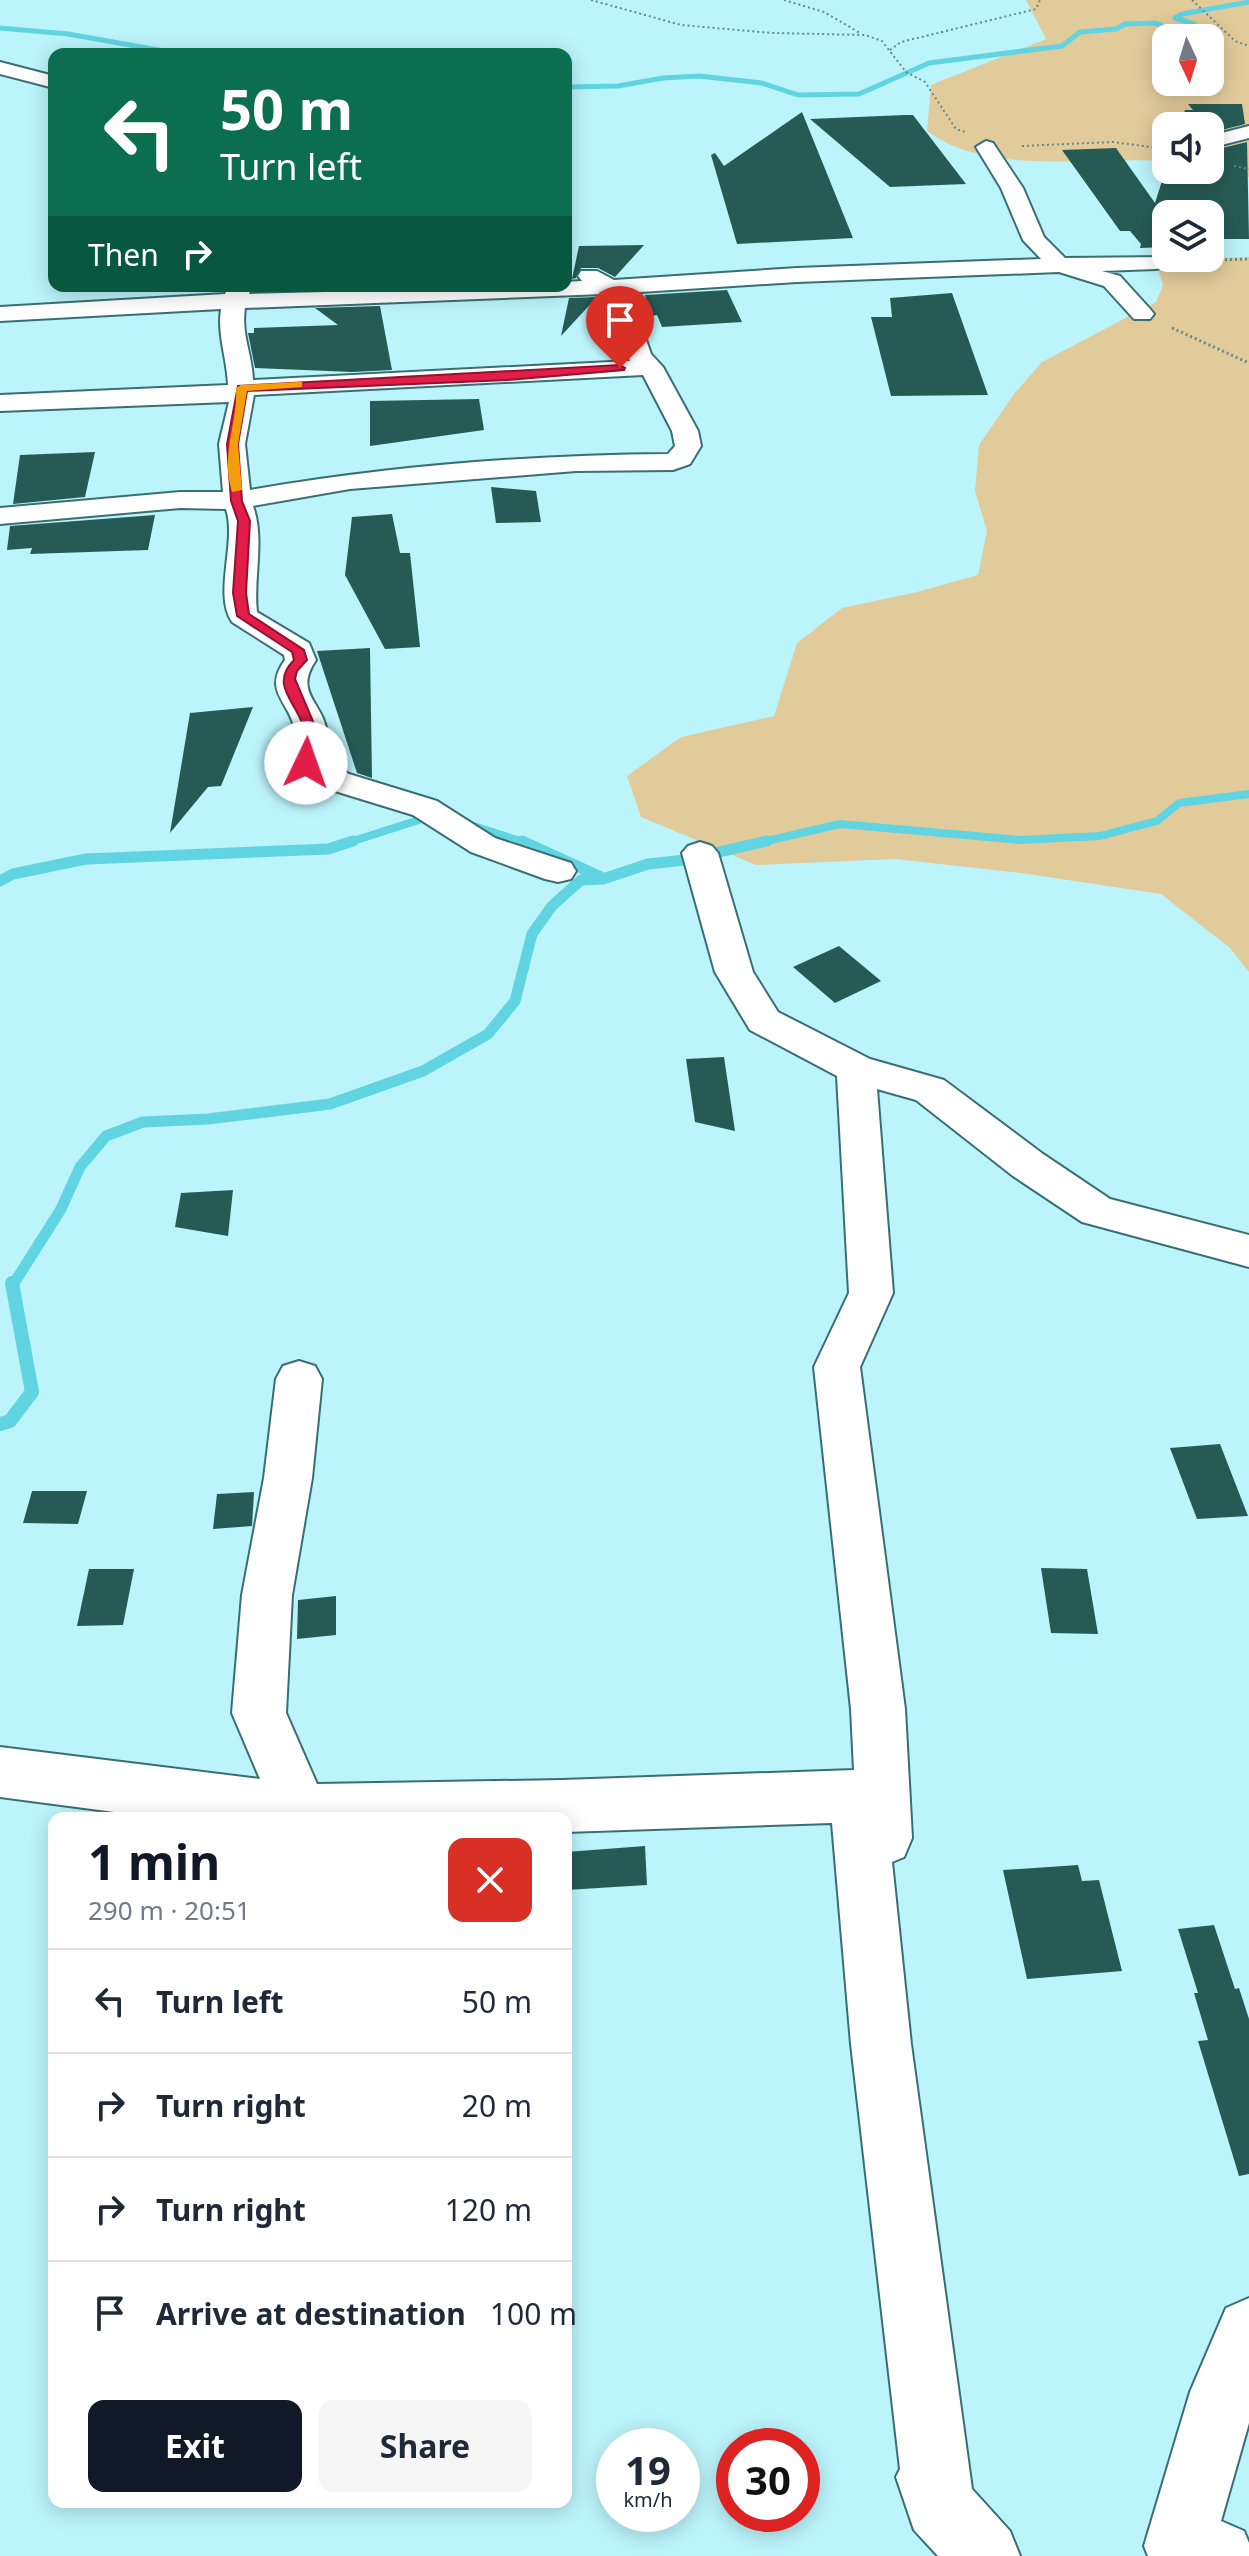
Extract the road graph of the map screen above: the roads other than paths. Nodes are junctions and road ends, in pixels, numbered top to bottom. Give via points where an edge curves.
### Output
1 (2, 70) edge
2 (48, 81) edge
3 (1249, 132) edge
4 (1224, 138) edge
5 (986, 147) road end
6 (1152, 262) edge
7 (1059, 265) junction
8 (572, 267) edge
9 (610, 287) junction
10 (572, 289) edge
11 (506, 292) edge
12 (237, 293) edge
13 (0, 314) edge
14 (1142, 314) road end
15 (651, 367) junction
16 (241, 390) junction
17 (0, 403) edge
18 (237, 501) junction
19 (0, 516) edge
20 (700, 853) dead end
21 (558, 871) dead end
22 (856, 1069) junction
23 (1249, 1251) edge
24 (299, 1379) dead end
25 (0, 1772) edge
26 (301, 1810) junction
27 (1249, 2331) edge
28 (939, 2505) junction
29 (985, 2556) edge
30 (1219, 2556) edge

1 - 2 street
3 - 4 street
5 - 7 street via 1012,188 1034,240
6 - 7 street
7 - 9 street
7 - 14 street via 1112,281
8 - 9 street
9 - 10 street
9 - 15 street via 640,357
11 - 12 street via 382,298
12 - 13 street
12 - 16 street via 230,329
15 - 16 street
15 - 18 street via 685,431 688,446 673,462 576,463 365,480
16 - 17 street
16 - 18 street via 232,444
18 - 19 street via 180,500
18 - 21 street via 244,521 243,616 298,650 301,660 289,679 311,733 306,763 337,781 425,808 483,845
20 - 22 street via 734,972 764,1021
22 - 23 street via 930,1090 1097,1211
22 - 28 street via 871,1293 837,1367 878,1709 900,2215 893,2346
24 - 26 street via 267,1595 259,1713
25 - 26 street
26 - 28 street via 857,1796 881,2044
27 - 30 street via 1224,2392 1179,2546
28 - 29 street

